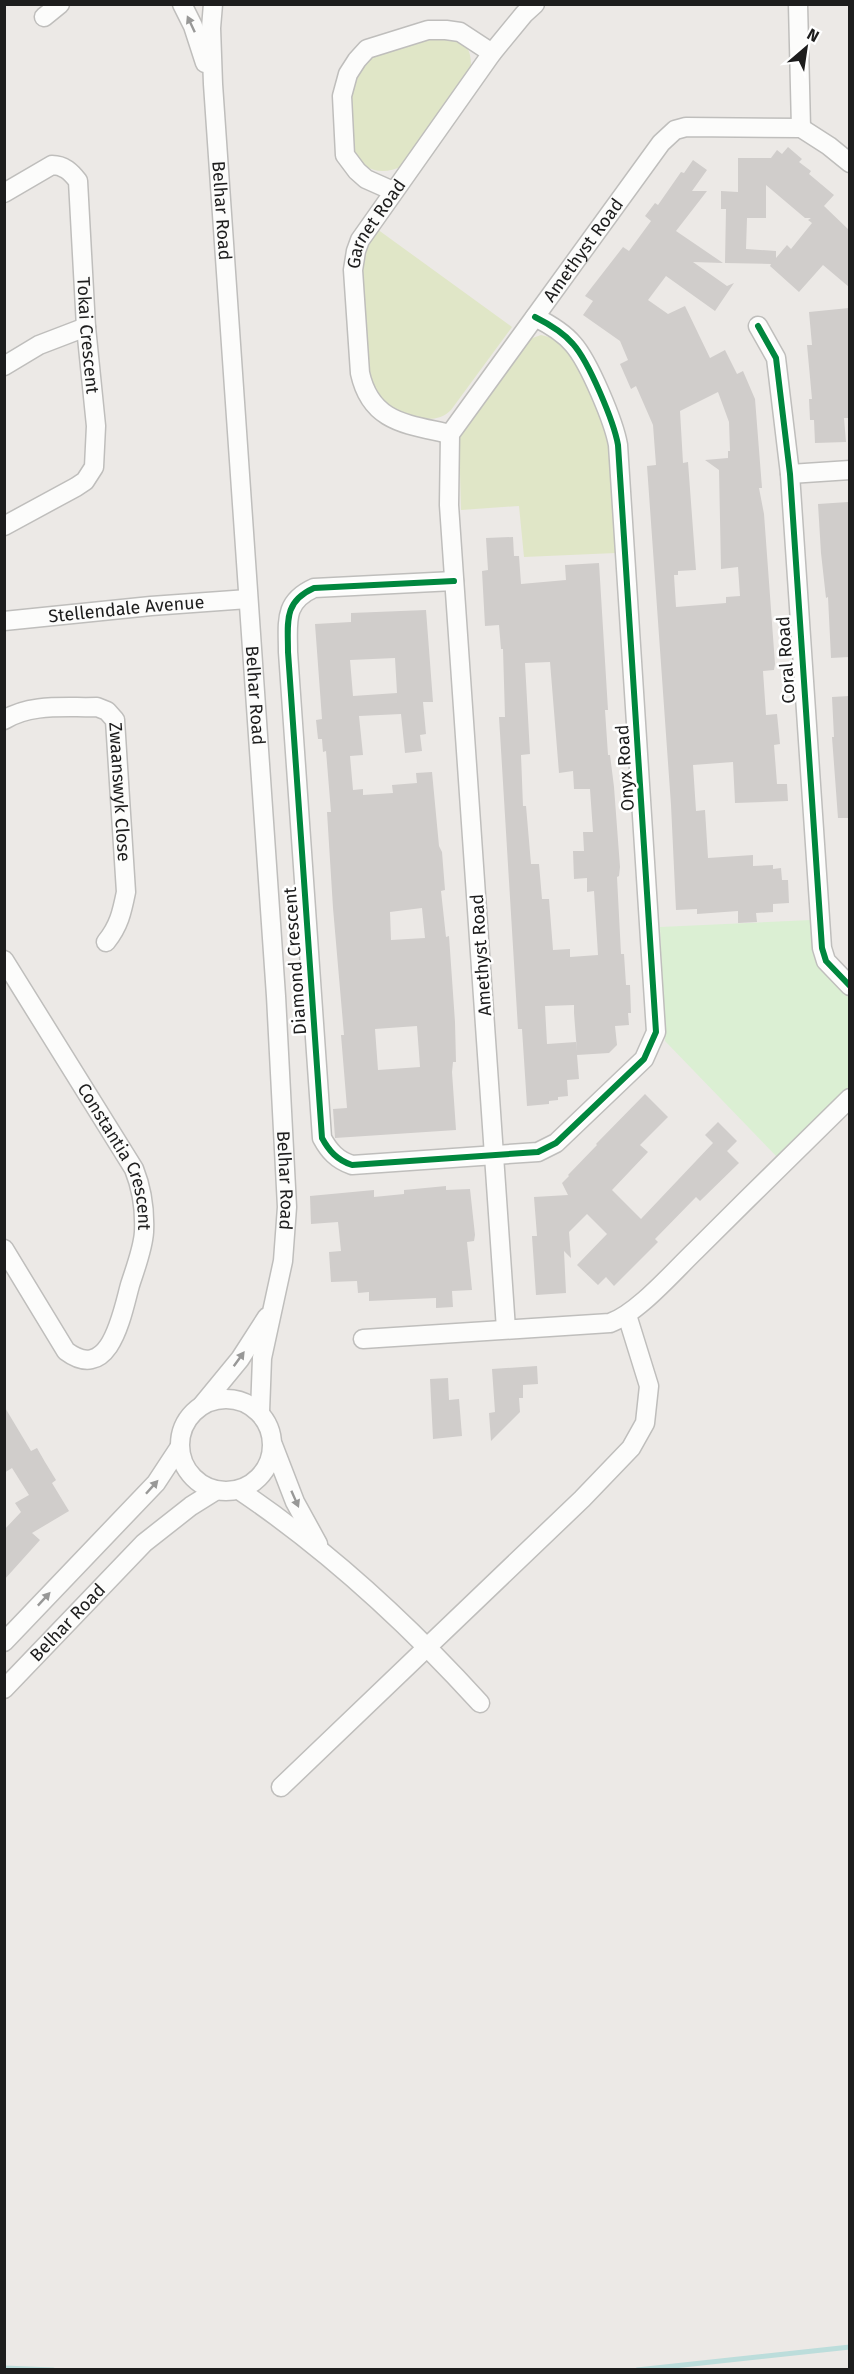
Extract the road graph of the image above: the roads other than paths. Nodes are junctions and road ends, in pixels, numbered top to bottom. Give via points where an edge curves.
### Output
1 (60, 4) edge
2 (182, 4) edge
3 (213, 4) edge
4 (536, 4) edge
5 (798, 4) edge
6 (44, 17) dead end
7 (492, 53) junction
8 (213, 84) junction
9 (801, 128) junction
10 (849, 164) edge
11 (393, 191) junction
12 (4, 193) edge
13 (535, 317) junction
14 (758, 326) dead end
15 (86, 327) junction
16 (4, 366) edge
17 (450, 434) junction
18 (849, 470) edge
19 (790, 474) junction
20 (4, 526) edge
21 (454, 581) junction
22 (248, 599) junction
23 (4, 621) edge
24 (4, 720) edge
25 (106, 942) dead end
26 (4, 960) edge
27 (849, 986) edge
28 (849, 1098) edge
29 (496, 1156) junction
30 (4, 1249) edge
31 (274, 1306) junction
32 (627, 1315) junction
33 (506, 1329) junction
34 (363, 1339) dead end
35 (203, 1404) junction
36 (260, 1412) junction
37 (273, 1445) junction
38 (179, 1448) junction
39 (239, 1490) junction
40 (215, 1491) junction
41 (322, 1551) junction
42 (4, 1642) edge
43 (428, 1646) junction
44 (4, 1689) edge
45 (480, 1703) dead end
46 (281, 1787) dead end

1 - 6 street
8 -> 2 street, Belhar Road
3 - 8 street, Belhar Road
4 - 7 street, Garnet Road
5 - 9 street
7 - 11 street, Garnet Road
7 - 11 street via 460,32 428,30 367,49 357,60 342,96 345,155 366,179
8 - 22 street, Belhar Road
9 - 10 street
9 - 13 street, Amethyst Road via 699,126 675,130
11 - 17 street, Garnet Road via 360,240 354,261 363,388 382,414
12 - 15 street, Tokai Crescent via 52,165 70,171 78,181
13 - 17 street, Amethyst Road
13 - 29 street, Onyx Road via 566,337 578,350 614,425 618,446 656,1032 644,1059 556,1143 538,1152
14 - 19 street, Coral Road via 776,357
15 - 16 street via 39,345
15 - 20 street, Tokai Crescent via 96,426 92,472 86,481
17 - 21 street, Amethyst Road
18 - 19 street
19 - 27 street, Coral Road via 822,948 826,961
21 - 29 street, Amethyst Road
21 - 29 street, Diamond Crescent via 314,588 297,598 291,608 288,652 322,1138 338,1159 352,1165
22 - 23 street, Stellendale Avenue
22 - 31 street, Belhar Road via 286,1173 283,1261
24 - 25 street, Zwaanswyk Close via 32,709 97,707 115,720 126,892 116,930
26 - 30 street, Constantia Crescent via 139,1183 144,1234 117,1331 105,1350 92,1360 74,1357 66,1351
28 - 32 street
29 - 33 street, Amethyst Road
35 -> 31 street, Belhar Road via 240,1359
31 - 36 street, Belhar Road via 262,1358
32 - 33 street via 610,1323
32 - 43 street via 649,1386 645,1423 631,1449
33 - 34 street
35 - 36 street via 227,1398
35 - 38 street via 183,1427
36 - 37 street via 270,1427
37 - 39 street via 264,1473
37 -> 41 street via 295,1502
38 - 40 street via 185,1467 198,1482
42 -> 38 street, Belhar Road via 156,1483
39 - 40 street
39 - 41 street
40 - 44 street, Belhar Road via 144,1543
41 - 43 street
43 - 45 street
43 - 46 street

